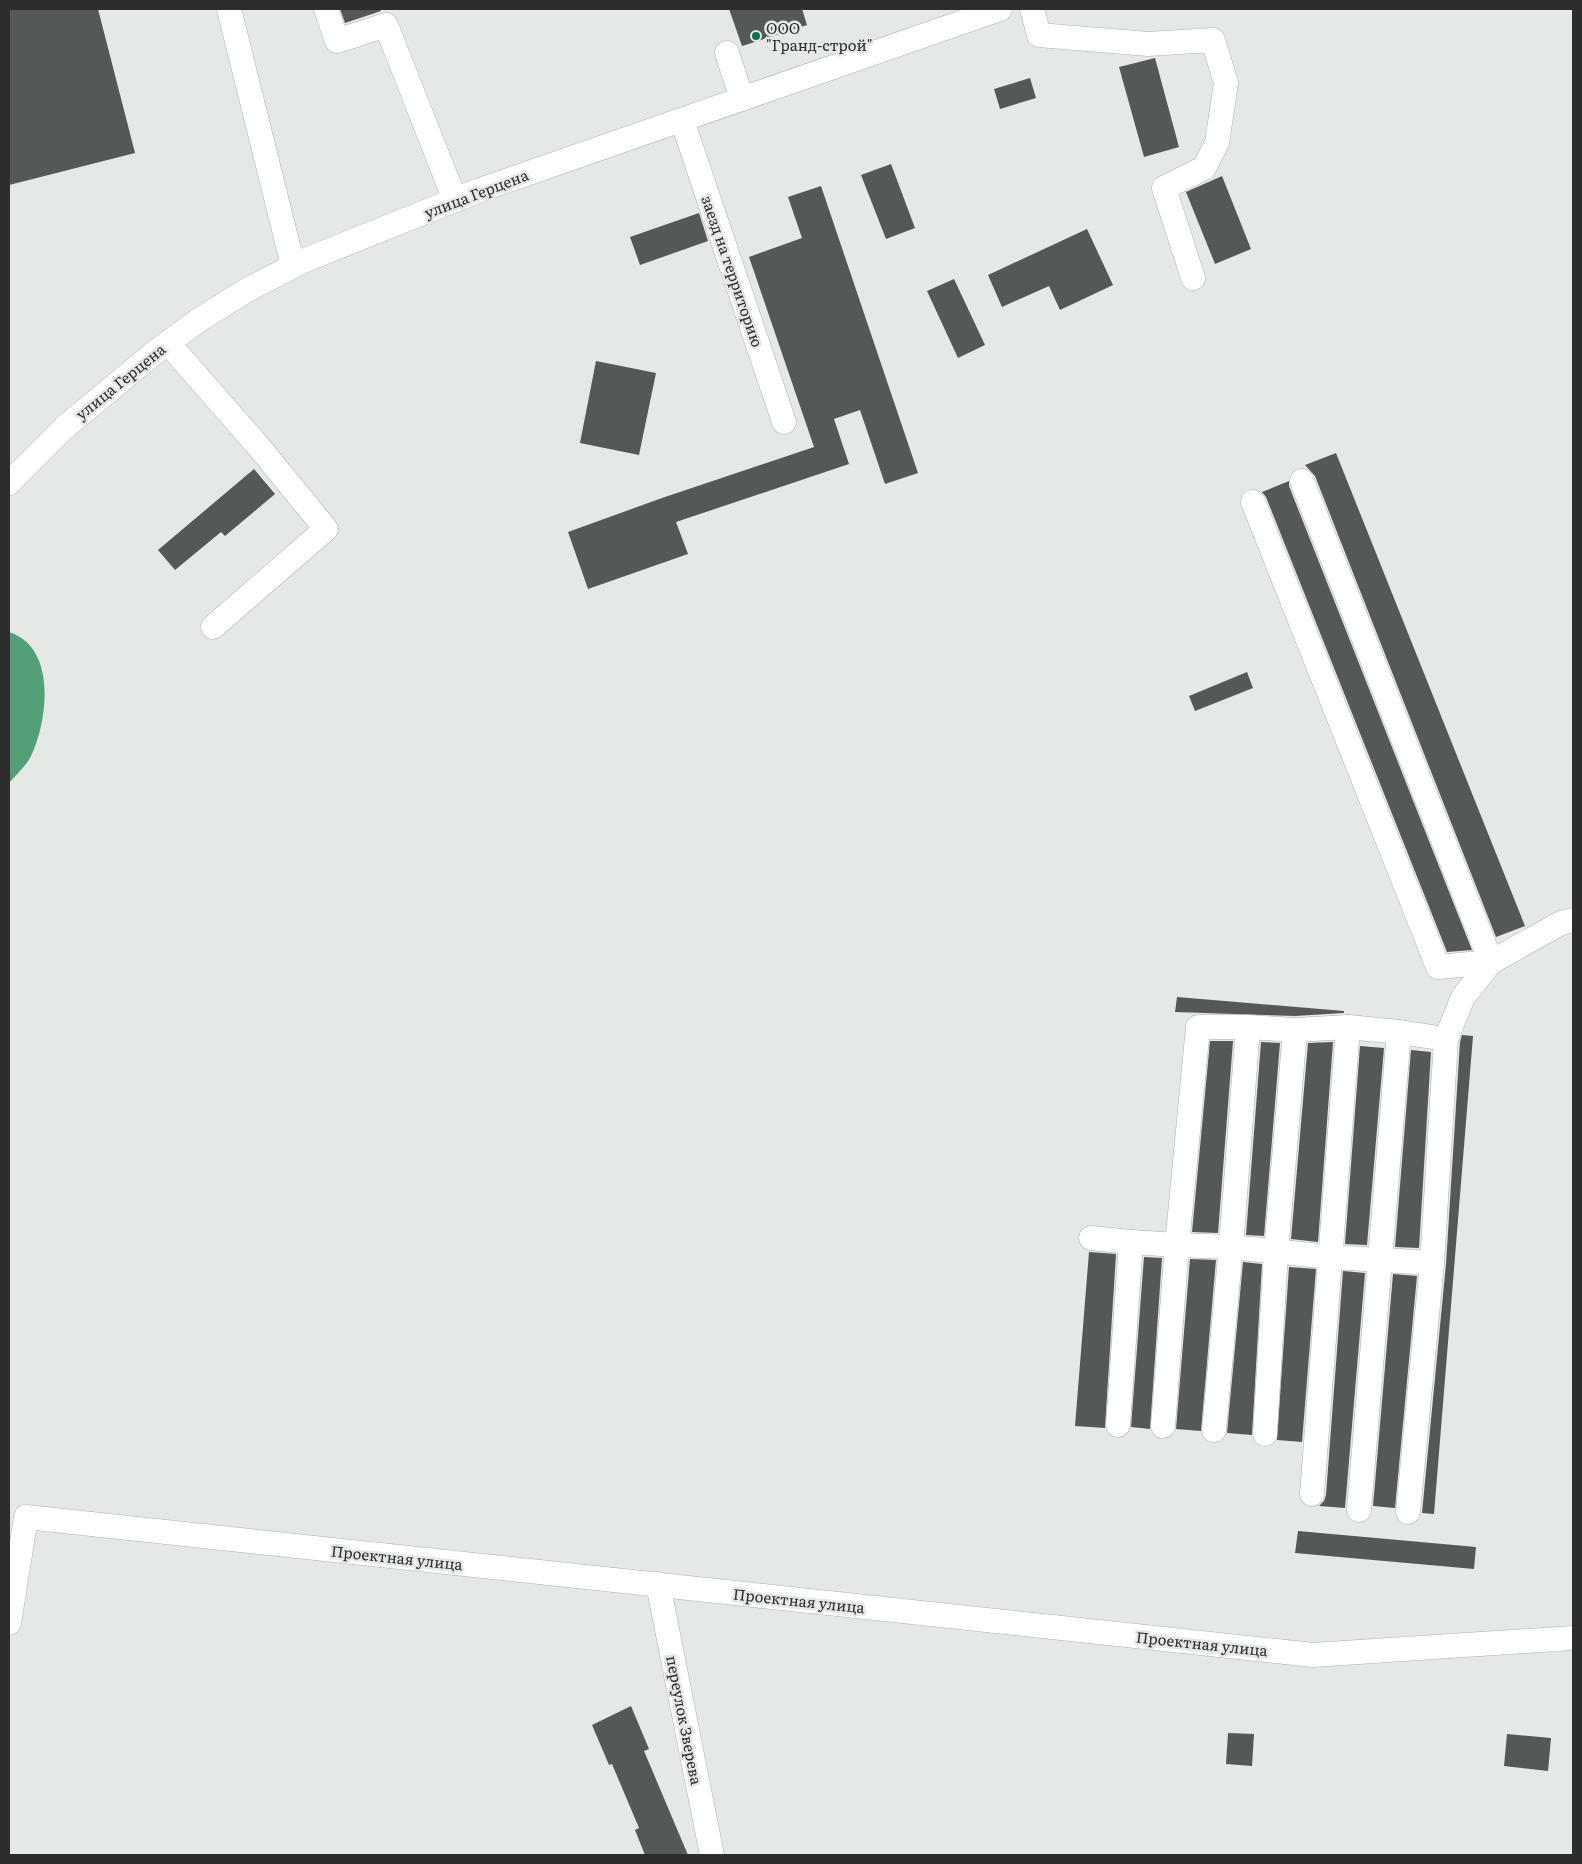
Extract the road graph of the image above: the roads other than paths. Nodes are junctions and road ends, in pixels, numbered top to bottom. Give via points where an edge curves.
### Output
1 (229, 9) edge
2 (326, 9) edge
3 (1000, 9) edge
4 (1032, 9) edge
5 (972, 13) edge
6 (727, 53) dead end
7 (742, 99) junction
8 (682, 120) junction
9 (455, 200) junction
10 (293, 266) junction
11 (1193, 278) dead end
12 (168, 343) junction
13 (784, 422) dead end
14 (1302, 481) dead end
15 (9, 483) edge
16 (1253, 502) dead end
17 (213, 627) dead end
18 (1573, 920) edge
19 (1491, 962) junction
20 (1248, 1027) junction
21 (1348, 1027) junction
22 (1295, 1030) junction
23 (1399, 1032) junction
24 (1446, 1039) junction
25 (1090, 1238) dead end
26 (1131, 1242) junction
27 (1177, 1245) junction
28 (1231, 1247) junction
29 (1276, 1252) junction
30 (1330, 1257) junction
31 (1381, 1261) junction
32 (1432, 1263) junction
33 (1118, 1425) dead end
34 (1163, 1426) dead end
35 (1214, 1430) dead end
36 (1265, 1434) dead end
37 (1312, 1494) dead end
38 (1359, 1510) dead end
39 (1408, 1512) dead end
40 (658, 1584) junction
41 (9, 1623) edge
42 (1573, 1638) edge
43 (712, 1855) edge

1 - 10 street
2 - 9 street via 337,41 386,25
3 - 5 street, улица Герцена
4 - 11 street via 1039,35 1148,44 1213,40 1226,83 1217,143 1204,168 1164,188
5 - 7 street, улица Герцена
6 - 7 street
7 - 8 street, улица Герцена
8 - 9 street, улица Герцена
8 - 13 street, заезд на территорию
9 - 10 street, улица Герцена
10 - 12 street, улица Герцена via 247,290
12 - 15 street, улица Герцена via 64,427
12 - 17 street via 259,446 326,529
14 - 19 street
16 - 19 street via 1438,966
18 - 19 street via 1561,923
19 - 24 street via 1463,997
20 - 22 street
20 - 27 street via 1198,1027
20 - 28 street
21 - 22 street
21 - 23 street
21 - 30 street
22 - 29 street
23 - 24 street
23 - 31 street
24 - 32 street
25 - 26 street
26 - 27 street
26 - 33 street
27 - 28 street
27 - 34 street
28 - 29 street
28 - 35 street
29 - 30 street
29 - 36 street
30 - 31 street
30 - 37 street
31 - 32 street
31 - 38 street
32 - 39 street
40 - 41 street, Проектная улица via 26,1517
40 - 42 street, Проектная улица via 1313,1654
40 - 43 street, переулок Зверева

